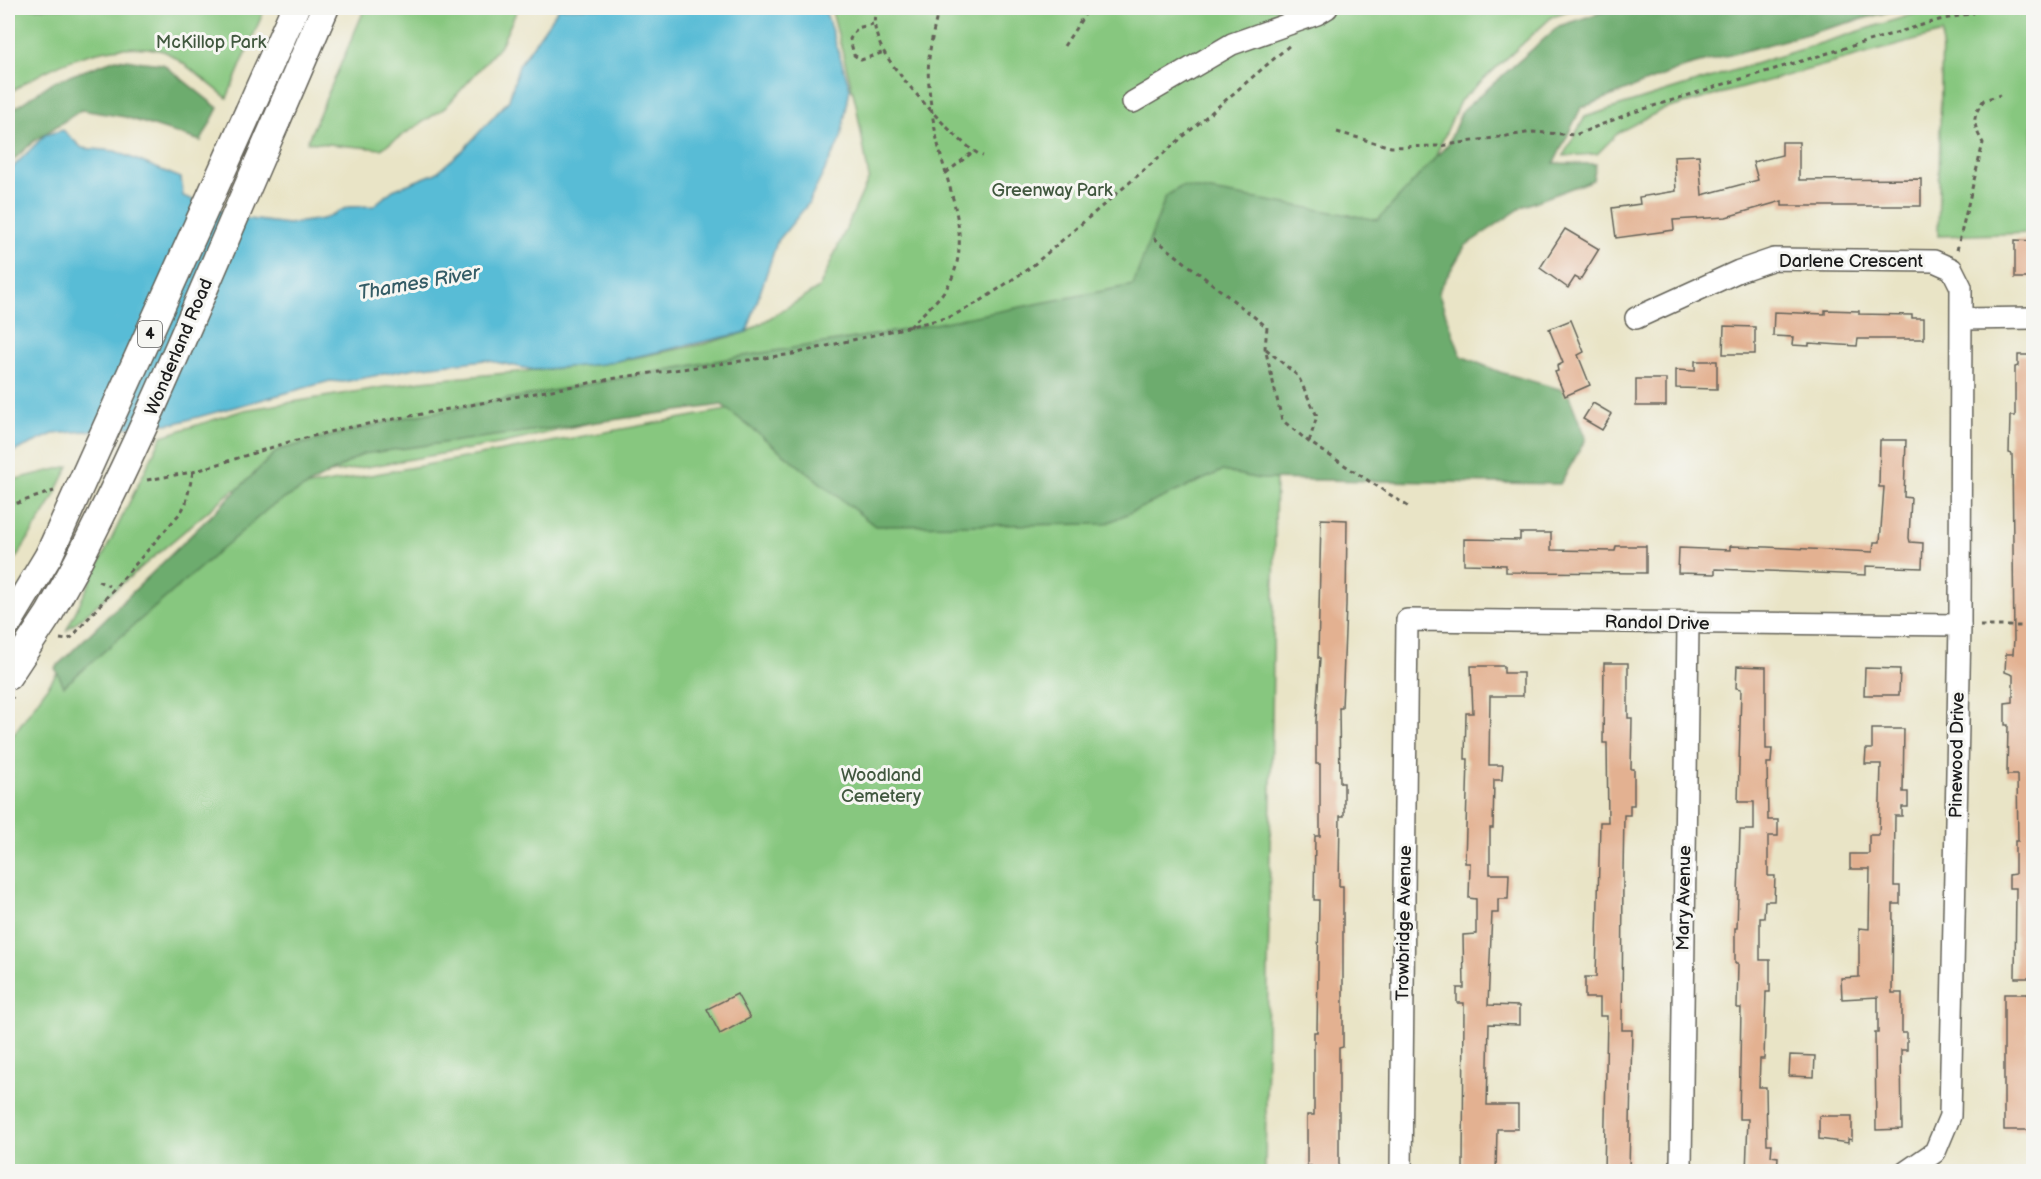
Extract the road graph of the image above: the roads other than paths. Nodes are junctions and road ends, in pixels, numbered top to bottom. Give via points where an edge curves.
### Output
1 (295, 8) edge
2 (326, 8) edge
3 (1322, 11) edge
4 (1133, 102) dead end
5 (1636, 318) dead end
6 (2034, 318) edge
7 (1962, 319) junction
8 (8, 623) edge
9 (1688, 624) junction
10 (1960, 625) junction
11 (1406, 674) joint
12 (8, 676) edge
13 (1401, 1172) edge
14 (1685, 1172) edge
15 (1906, 1172) edge

1 - 8 main road, Wonderland Road / 4, bridge via 49,555
2 - 12 main road, Wonderland Road, bridge via 86,575 49,614
3 - 4 street via 1232,44
5 - 7 street, Darlene Crescent via 1773,259 1934,261 1953,269 1961,288
6 - 7 street
7 - 10 street, Pinewood Drive
9 - 10 street, Randol Drive
9 - 11 street, Randol Drive via 1407,620
9 - 14 street, Mary Avenue via 1681,1165
10 - 15 street, Pinewood Drive via 1950,1116 1935,1152
11 - 13 street, Trowbridge Avenue

